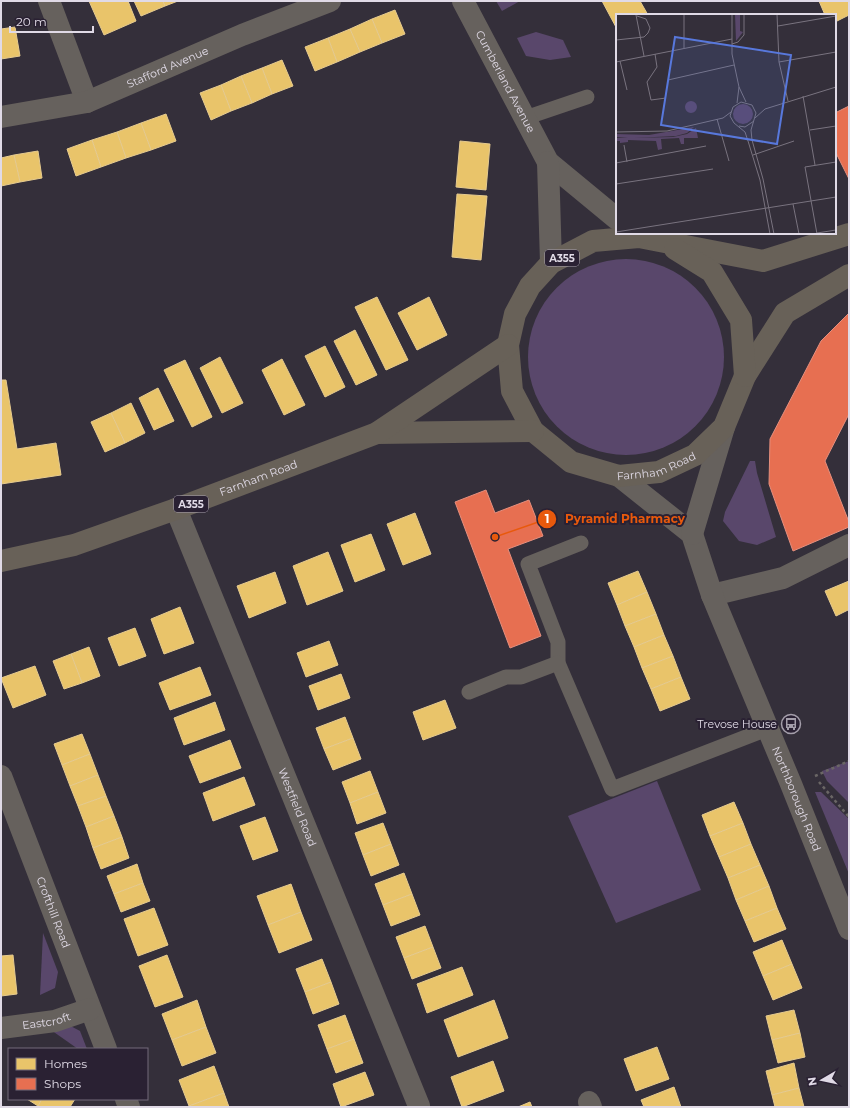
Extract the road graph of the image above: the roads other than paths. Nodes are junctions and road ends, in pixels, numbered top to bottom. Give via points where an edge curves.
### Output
1 (49, 1) edge
2 (330, 1) edge
3 (463, 1) edge
4 (587, 97) dead end
5 (86, 102) junction
6 (1, 117) edge
7 (525, 118) junction
8 (548, 162) junction
9 (616, 218) edge
10 (849, 234) edge
11 (636, 235) edge
12 (664, 242) junction
13 (551, 263) junction
14 (849, 276) edge
15 (508, 345) junction
16 (745, 376) junction
17 (724, 427) junction
18 (533, 431) junction
19 (377, 433) junction
20 (619, 476) junction
21 (176, 509) junction
22 (692, 534) junction
23 (581, 542) dead end
24 (849, 546) edge
25 (1, 562) edge
26 (712, 595) junction
27 (558, 662) junction
28 (469, 692) dead end
29 (767, 729) junction
30 (1, 776) edge
31 (849, 930) edge
32 (90, 1009) junction
33 (1, 1028) edge
34 (106, 1048) edge
35 (419, 1106) dead end

1 - 5 street
2 - 5 street, Stafford Avenue via 242,35
3 - 7 street, Cumberland Avenue
4 - 7 lane
5 - 6 street, Stafford Avenue
7 - 8 street, Cumberland Avenue
8 - 9 street, Cumberland Avenue
8 - 13 street, Cumberland Avenue
10 - 12 main road, Farnham Road / A355 via 762,261
11 - 12 main road, Farnham Road / A355
11 - 13 main road, Farnham Road / A355 via 593,241
12 - 16 main road, Farnham Road / A355 via 712,272 741,320
13 - 15 main road, Farnham Road / A355 via 530,286 518,307
14 - 16 main road, Farnham Road / A355 via 785,314
15 - 18 main road, Farnham Road / A355 via 512,391
15 - 19 main road, Farnham Road / A355
16 - 17 main road, Farnham Road / A355
17 - 20 main road, Farnham Road / A355 via 695,455 665,470
17 - 22 street
18 - 19 main road, Farnham Road / A355
18 - 20 main road, Farnham Road / A355 via 572,462
19 - 21 main road, Farnham Road / A355
20 - 22 street
21 - 25 main road, Farnham Road / A355 via 74,545
21 - 35 street, Westfield Road
22 - 26 street, Northborough Road
23 - 27 lane via 528,564 558,642
24 - 26 street via 783,578
26 - 29 street, Northborough Road
27 - 28 lane via 521,677 506,676
27 - 29 lane via 612,789
29 - 31 street, Northborough Road
30 - 32 street, Crofthill Road
32 - 33 street, Eastcroft via 55,1021
32 - 34 street, Crofthill Road

